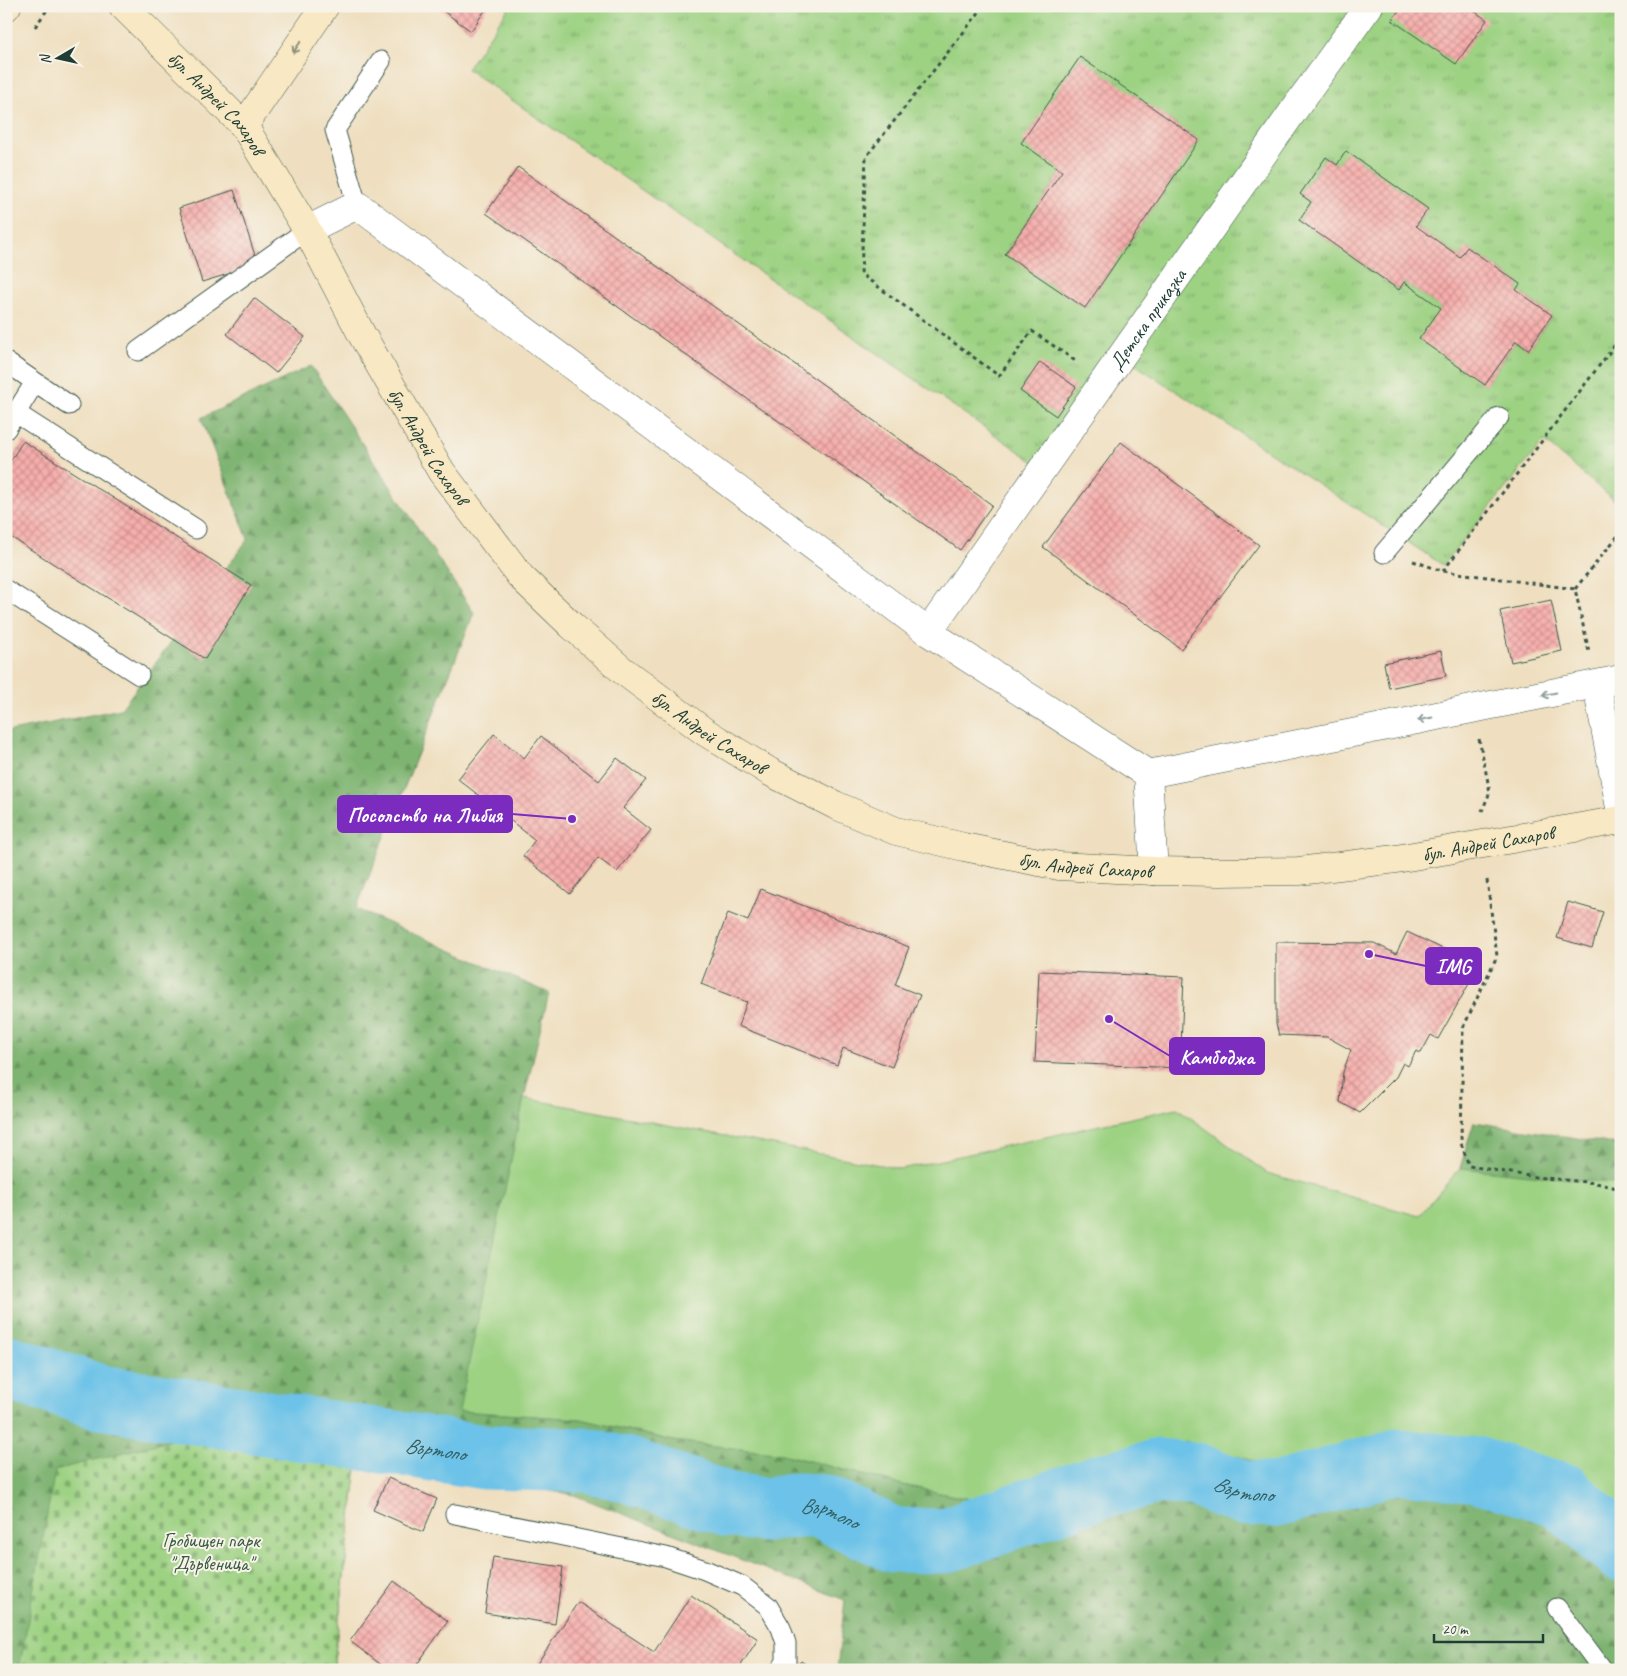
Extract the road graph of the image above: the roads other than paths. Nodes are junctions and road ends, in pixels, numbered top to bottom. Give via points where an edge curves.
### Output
1 (123, 6) edge
2 (325, 6) edge
3 (1369, 6) edge
4 (382, 61) dead end
5 (244, 126) junction
6 (357, 205) junction
7 (307, 230) junction
8 (138, 351) dead end
9 (6, 362) edge
10 (35, 382) junction
11 (69, 406) dead end
12 (16, 413) junction
13 (1499, 417) dead end
14 (6, 429) edge
15 (196, 529) dead end
16 (1384, 553) road end
17 (6, 590) edge
18 (928, 632) junction
19 (139, 675) dead end
20 (1609, 682) edge
21 (1148, 774) junction
22 (1621, 813) edge
23 (1621, 820) edge
24 (1154, 871) junction
25 (455, 1514) dead end
26 (1557, 1608) dead end
27 (780, 1670) edge
28 (1603, 1670) edge

1 - 5 street, бул. Андрей Сахаров
2 -> 5 street
3 - 18 street, Детска приказка
4 - 6 lane via 335,130
5 - 7 street, бул. Андрей Сахаров
6 - 7 street
6 - 18 street
7 - 8 lane
7 - 24 street, бул. Андрей Сахаров via 362,335 442,471 521,577 622,670 705,732 770,772 896,831 1059,866
9 - 10 lane
10 - 11 lane
10 - 12 lane
12 - 14 lane
12 - 15 lane
13 - 16 lane
17 - 19 lane
18 - 21 street
20 -> 21 street
20 - 22 street
21 - 24 street
23 - 24 street, бул. Андрей Сахаров via 1396,859 1299,870
25 - 27 lane via 666,1557 742,1586 768,1606 782,1628 786,1662
26 - 28 lane

